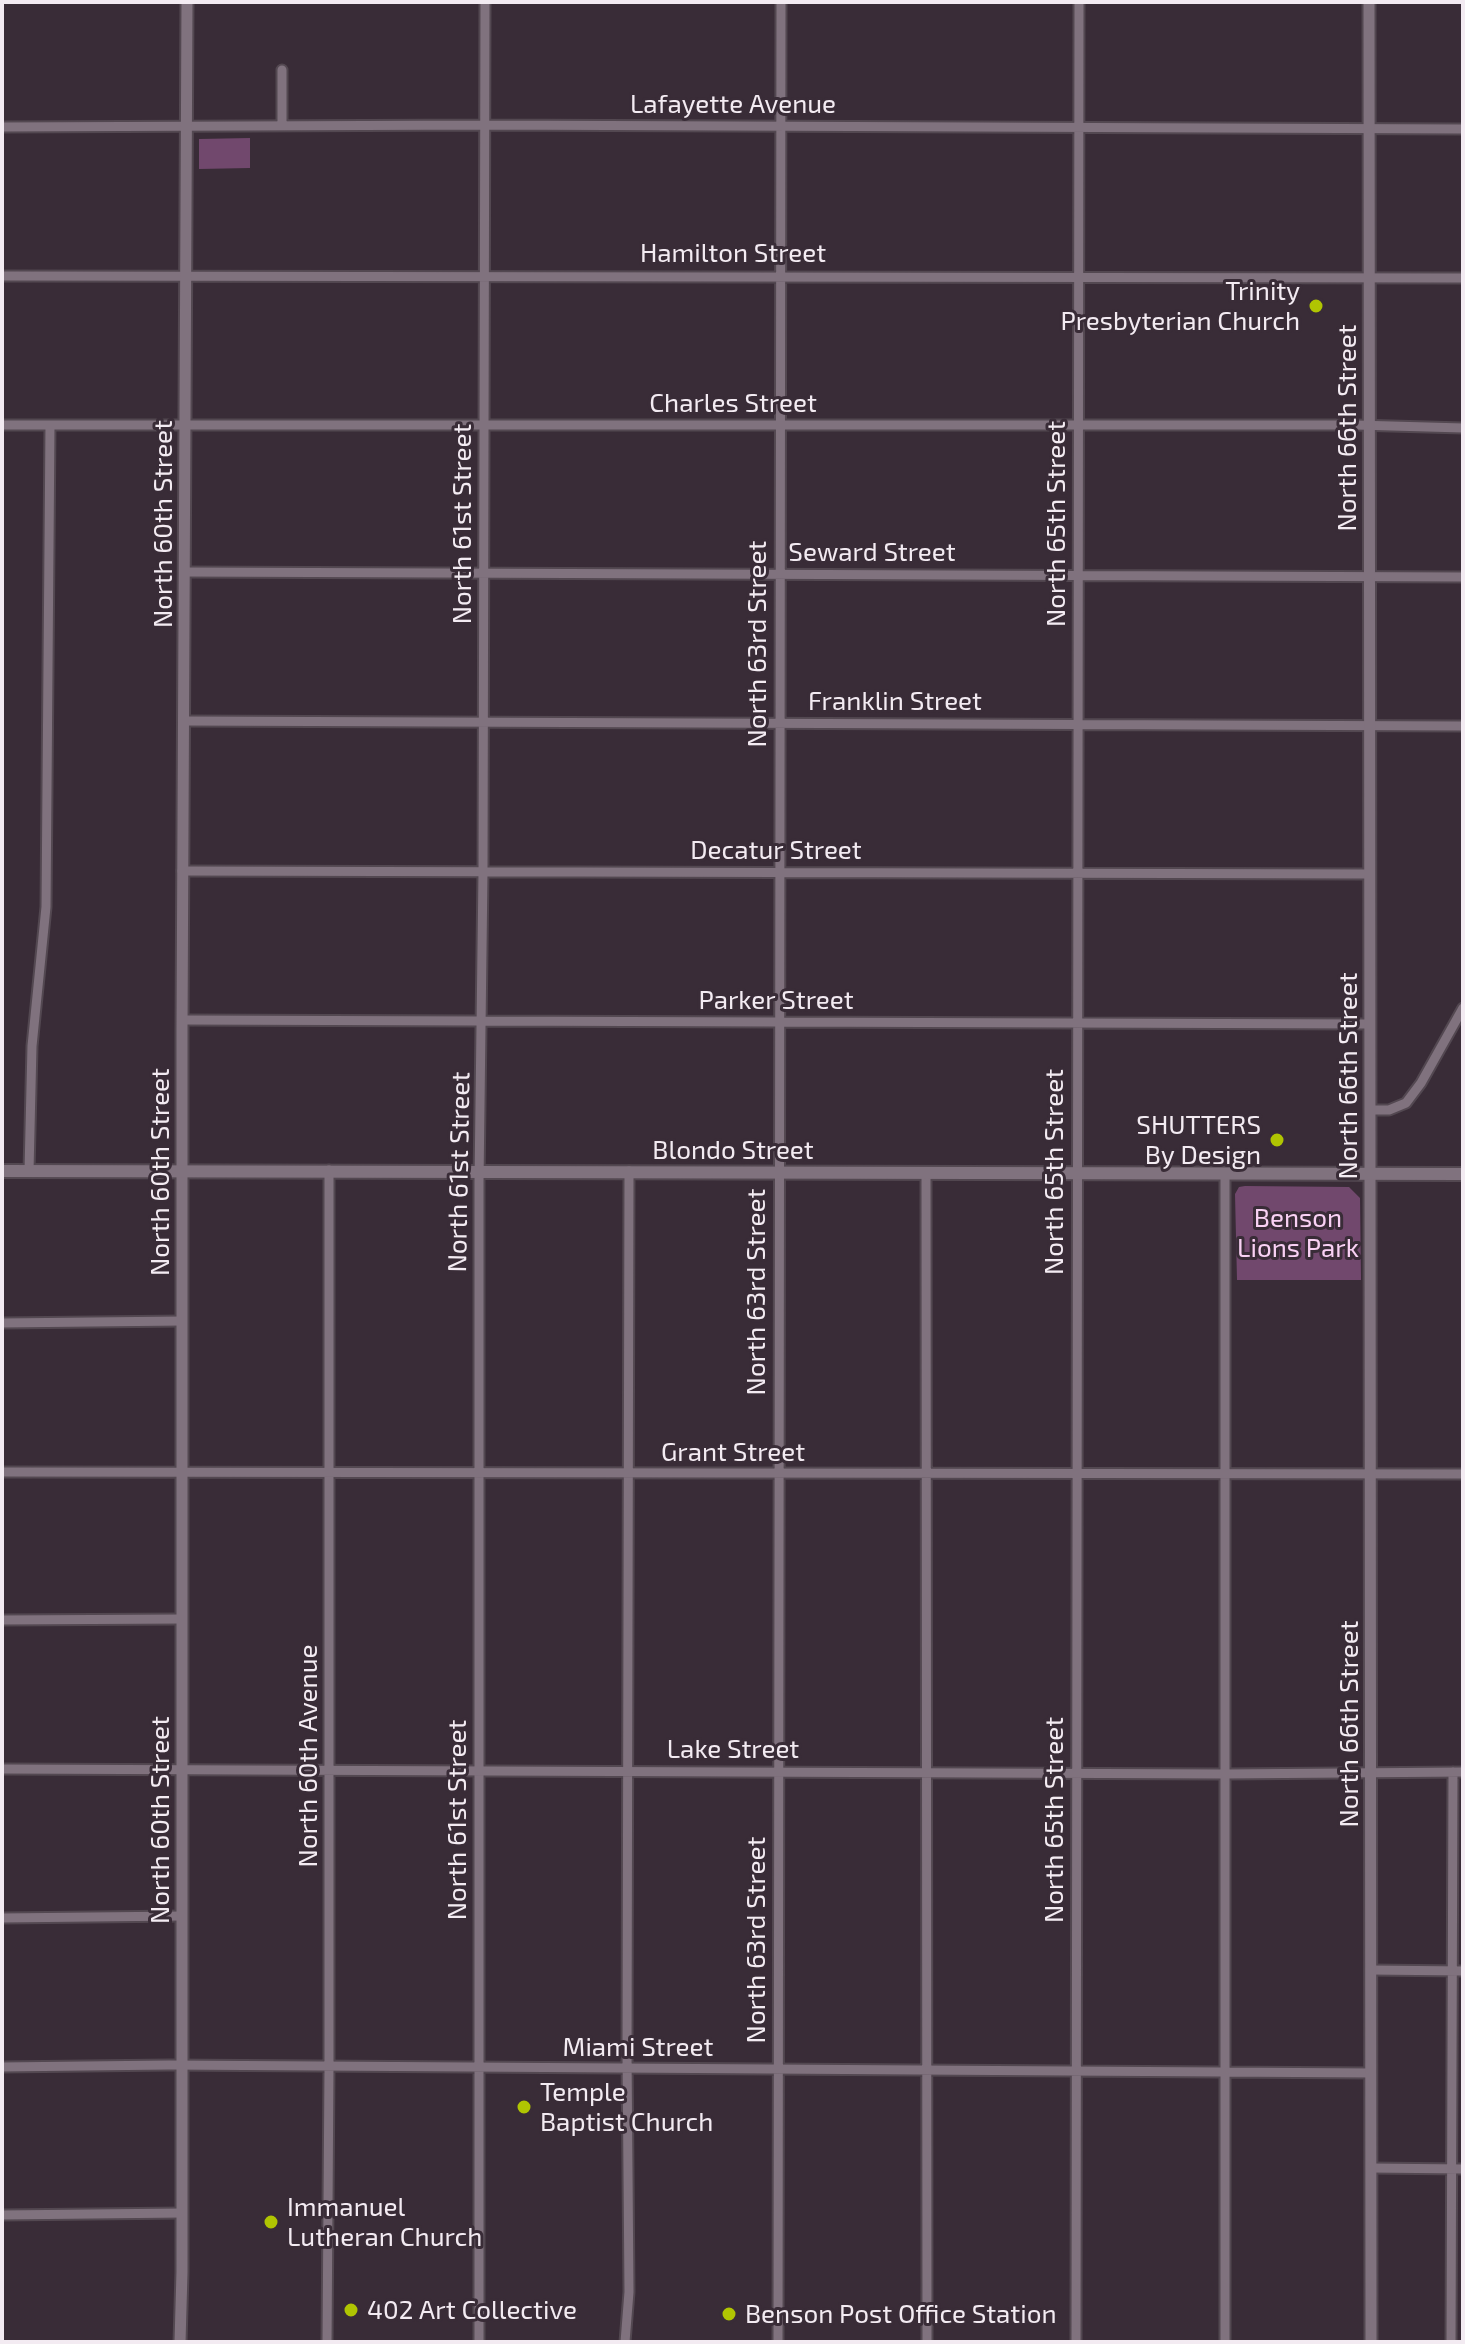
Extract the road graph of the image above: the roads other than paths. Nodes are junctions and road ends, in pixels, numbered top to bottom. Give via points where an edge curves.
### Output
1 (187, 2) edge
2 (485, 2) edge
3 (781, 2) edge
4 (1079, 2) edge
5 (1369, 2) edge
6 (282, 70) dead end
7 (187, 125) junction
8 (485, 125) junction
9 (282, 126) junction
10 (781, 126) junction
11 (2, 127) edge
12 (1079, 127) junction
13 (1370, 129) junction
14 (1463, 129) edge
15 (186, 274) junction
16 (485, 275) junction
17 (781, 275) junction
18 (2, 276) edge
19 (1079, 276) junction
20 (1369, 278) junction
21 (1463, 278) edge
22 (185, 424) junction
23 (484, 424) junction
24 (2, 425) edge
25 (50, 425) junction
26 (780, 425) junction
27 (1078, 425) junction
28 (1369, 426) junction
29 (1463, 428) edge
30 (184, 572) junction
31 (483, 573) junction
32 (779, 574) junction
33 (1078, 574) junction
34 (1369, 576) junction
35 (1463, 577) edge
36 (184, 721) junction
37 (483, 723) junction
38 (779, 723) junction
39 (1077, 723) junction
40 (1369, 725) junction
41 (1463, 726) edge
42 (182, 871) junction
43 (483, 872) junction
44 (778, 872) junction
45 (1077, 873) junction
46 (1369, 874) junction
47 (1463, 1008) edge
48 (182, 1020) junction
49 (482, 1021) junction
50 (778, 1022) junction
51 (1077, 1022) junction
52 (1369, 1024) junction
53 (1370, 1110) junction
54 (181, 1170) junction
55 (329, 1170) junction
56 (2, 1171) edge
57 (29, 1171) junction
58 (480, 1171) junction
59 (629, 1171) junction
60 (778, 1172) junction
61 (926, 1172) junction
62 (1076, 1173) junction
63 (1225, 1173) junction
64 (1371, 1174) junction
65 (1463, 1174) edge
66 (182, 1321) junction
67 (2, 1323) edge
68 (182, 1470) junction
69 (330, 1471) junction
70 (2, 1472) edge
71 (479, 1473) junction
72 (628, 1474) junction
73 (778, 1474) junction
74 (927, 1474) junction
75 (1463, 1474) edge
76 (1076, 1475) junction
77 (1225, 1475) junction
78 (1371, 1475) junction
79 (182, 1619) junction
80 (2, 1620) edge
81 (182, 1768) junction
82 (2, 1769) edge
83 (330, 1769) junction
84 (479, 1770) junction
85 (628, 1771) junction
86 (778, 1772) junction
87 (1458, 1772) edge
88 (927, 1773) junction
89 (1076, 1773) junction
90 (1371, 1773) junction
91 (1225, 1774) junction
92 (182, 1916) junction
93 (2, 1918) edge
94 (1371, 1970) junction
95 (1458, 1971) edge
96 (182, 2066) junction
97 (2, 2067) edge
98 (329, 2068) junction
99 (479, 2068) junction
100 (627, 2069) junction
101 (778, 2070) junction
102 (927, 2071) junction
103 (1076, 2072) junction
104 (1226, 2072) junction
105 (1371, 2073) junction
106 (1371, 2168) junction
107 (1451, 2169) junction
108 (1463, 2169) edge
109 (182, 2213) junction
110 (2, 2215) edge
111 (180, 2342) edge
112 (327, 2342) edge
113 (479, 2342) edge
114 (625, 2342) edge
115 (778, 2342) edge
116 (927, 2342) edge
117 (1076, 2342) edge
118 (1225, 2342) edge
119 (1371, 2342) edge
120 (1451, 2342) edge

1 - 7 street, North 60th Street
2 - 8 street, North 61st Street
3 - 10 street, North 63rd Street
4 - 12 street, North 65th Street
5 - 13 street, North 66th Street
6 - 9 street
7 - 9 street, Lafayette Avenue
7 - 11 street, Lafayette Avenue
7 - 15 street, North 60th Street
8 - 9 street, Lafayette Avenue
8 - 10 street, Lafayette Avenue
8 - 16 street, North 61st Street
10 - 12 street, Lafayette Avenue
10 - 17 street, North 63rd Street
12 - 13 street, Lafayette Avenue
12 - 19 street, North 65th Street
13 - 14 street, Lafayette Avenue
13 - 20 street, North 66th Street
15 - 16 street, Hamilton Street
15 - 18 street, Hamilton Street
15 - 22 street, North 60th Street
16 - 17 street, Hamilton Street
16 - 23 street, North 61st Street
17 - 19 street, Hamilton Street
17 - 26 street, North 63rd Street
19 - 20 street, Hamilton Street
19 - 27 street, North 65th Street
20 - 21 street, Hamilton Street
20 - 28 street, North 66th Street
22 - 23 street, Charles Street
22 - 25 street, Charles Street
22 - 30 street, North 60th Street
23 - 26 street, Charles Street
23 - 31 street, North 61st Street
24 - 25 street, Charles Street
25 - 57 street via 46,907 32,1046
26 - 27 street, Charles Street
26 - 32 street, North 63rd Street
27 - 28 street, Charles Street
27 - 33 street, North 65th Street
28 - 29 street, Charles Street
28 - 34 street, North 66th Street
30 - 31 street, Seward Street
30 - 36 street, North 60th Street
31 - 32 street, Seward Street
31 - 37 street, North 61st Street
32 - 33 street, Seward Street
32 - 38 street, North 63rd Street
33 - 34 street, Seward Street
33 - 39 street, North 65th Street
34 - 35 street, Seward Street
34 - 40 street, North 66th Street
36 - 37 street, Franklin Street
36 - 42 street, North 60th Street
37 - 38 street, Franklin Street
37 - 43 street, North 61st Street
38 - 39 street, Franklin Street
38 - 44 street, North 63rd Street
39 - 40 street, Franklin Street
39 - 45 street, North 65th Street
40 - 41 street, Franklin Street
40 - 46 street, North 66th Street
42 - 43 street, Decatur Street
42 - 48 street, North 60th Street
43 - 44 street, Decatur Street
43 - 49 street, North 61st Street
44 - 45 street, Decatur Street
44 - 50 street, North 63rd Street
45 - 46 street, Decatur Street
45 - 51 street, North 65th Street
46 - 52 street, North 66th Street
47 - 53 street via 1406,1103
48 - 49 street, Parker Street
48 - 54 street, North 60th Street
49 - 50 street, Parker Street
49 - 58 street, North 61st Street
50 - 51 street, Parker Street
50 - 60 street, North 63rd Street
51 - 52 street, Parker Street
51 - 62 street, North 65th Street
52 - 53 street, North 66th Street
53 - 64 street, North 66th Street
54 - 55 main road, Blondo Street
54 - 57 main road, Blondo Street
54 - 66 street, North 60th Street
55 - 58 main road, Blondo Street
55 - 69 street, North 60th Avenue
56 - 57 main road, Blondo Street
58 - 59 main road, Blondo Street
58 - 71 street, North 61st Street
59 - 60 main road, Blondo Street
59 - 72 street
60 - 61 main road, Blondo Street
60 - 73 street, North 63rd Street
61 - 62 main road, Blondo Street
61 - 74 street
62 - 63 main road, Blondo Street
62 - 76 street, North 65th Street
63 - 64 main road, Blondo Street
63 - 77 street
64 - 65 main road, Blondo Street
64 - 78 street, North 66th Street
66 - 67 street
66 - 68 street, North 60th Street
68 - 69 street, Grant Street
68 - 70 street, Grant Street
68 - 79 street, North 60th Street
69 - 71 street, Grant Street
69 - 83 street, North 60th Avenue
71 - 72 street, Grant Street
71 - 84 street, North 61st Street
72 - 73 street, Grant Street
72 - 85 street
73 - 74 street, Grant Street
73 - 86 street, North 63rd Street
74 - 76 street, Grant Street
74 - 88 street
75 - 78 street, Grant Street
76 - 77 street, Grant Street
76 - 89 street, North 65th Street
77 - 78 street, Grant Street
77 - 91 street
78 - 90 street, North 66th Street
79 - 80 street
79 - 81 street, North 60th Street
81 - 82 street, Lake Street
81 - 83 street, Lake Street
81 - 92 street, North 60th Street
83 - 84 street, Lake Street
83 - 98 street, North 60th Avenue
84 - 85 street, Lake Street
84 - 99 street, North 61st Street
85 - 86 street, Lake Street
85 - 100 street
86 - 88 street, Lake Street
86 - 101 street, North 63rd Street
87 - 90 street, Lake Street
87 - 95 street
88 - 89 street, Lake Street
88 - 102 street
89 - 91 street, Lake Street
89 - 103 street, North 65th Street
90 - 91 street, Lake Street
90 - 94 street, North 66th Street
91 - 104 street
92 - 93 street
92 - 96 street, North 60th Street
94 - 95 street
94 - 105 street, North 66th Street
95 - 107 street
96 - 97 street, Miami Street
96 - 98 street, Miami Street
96 - 109 street, North 60th Street
98 - 99 street, Miami Street
98 - 112 street, North 60th Avenue
99 - 100 street, Miami Street
99 - 113 street, North 61st Street
100 - 101 street, Miami Street
100 - 114 street
101 - 102 street, Miami Street
101 - 115 street, North 63rd Street
102 - 103 street, Miami Street
102 - 116 street
103 - 104 street, Miami Street
103 - 117 street, North 65th Street
104 - 105 street, Miami Street
104 - 118 street
105 - 106 street, North 66th Street
106 - 107 street
106 - 119 street, North 66th Street
107 - 108 street
107 - 120 street
109 - 110 street
109 - 111 street, North 60th Street

